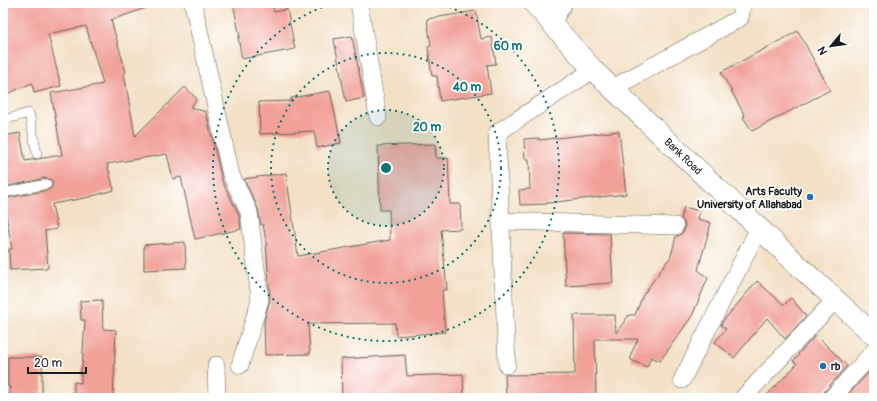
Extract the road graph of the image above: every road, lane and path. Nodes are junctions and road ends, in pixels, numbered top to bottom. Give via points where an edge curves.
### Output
1 (193, 3) edge
2 (360, 3) edge
3 (534, 3) edge
4 (564, 3) edge
5 (743, 3) edge
6 (552, 23) junction
7 (593, 70) junction
8 (613, 88) junction
9 (378, 117) dead end
10 (3, 120) edge
11 (37, 154) dead end
12 (47, 184) dead end
13 (3, 193) edge
14 (501, 221) junction
15 (675, 226) dead end
16 (759, 228) junction
17 (835, 300) junction
18 (874, 335) edge
19 (874, 351) edge
20 (240, 364) dead end
21 (216, 365) dead end
22 (508, 365) dead end
23 (682, 380) dead end
24 (217, 398) edge
25 (743, 398) edge
26 (832, 398) edge

1 - 20 street via 231,175 249,212 260,300
2 - 9 street
3 - 6 street, Bank Road
4 - 6 street
5 - 8 street via 740,18
6 - 7 street, Bank Road
7 - 8 street, Bank Road
7 - 14 street via 497,132
8 - 16 street, Bank Road
10 - 11 lane via 29,113
12 - 13 lane
14 - 15 street
14 - 22 street
16 - 17 street, Bank Road
16 - 23 street
17 - 18 street, Bank Road
17 - 25 street
19 - 26 street
21 - 24 street

